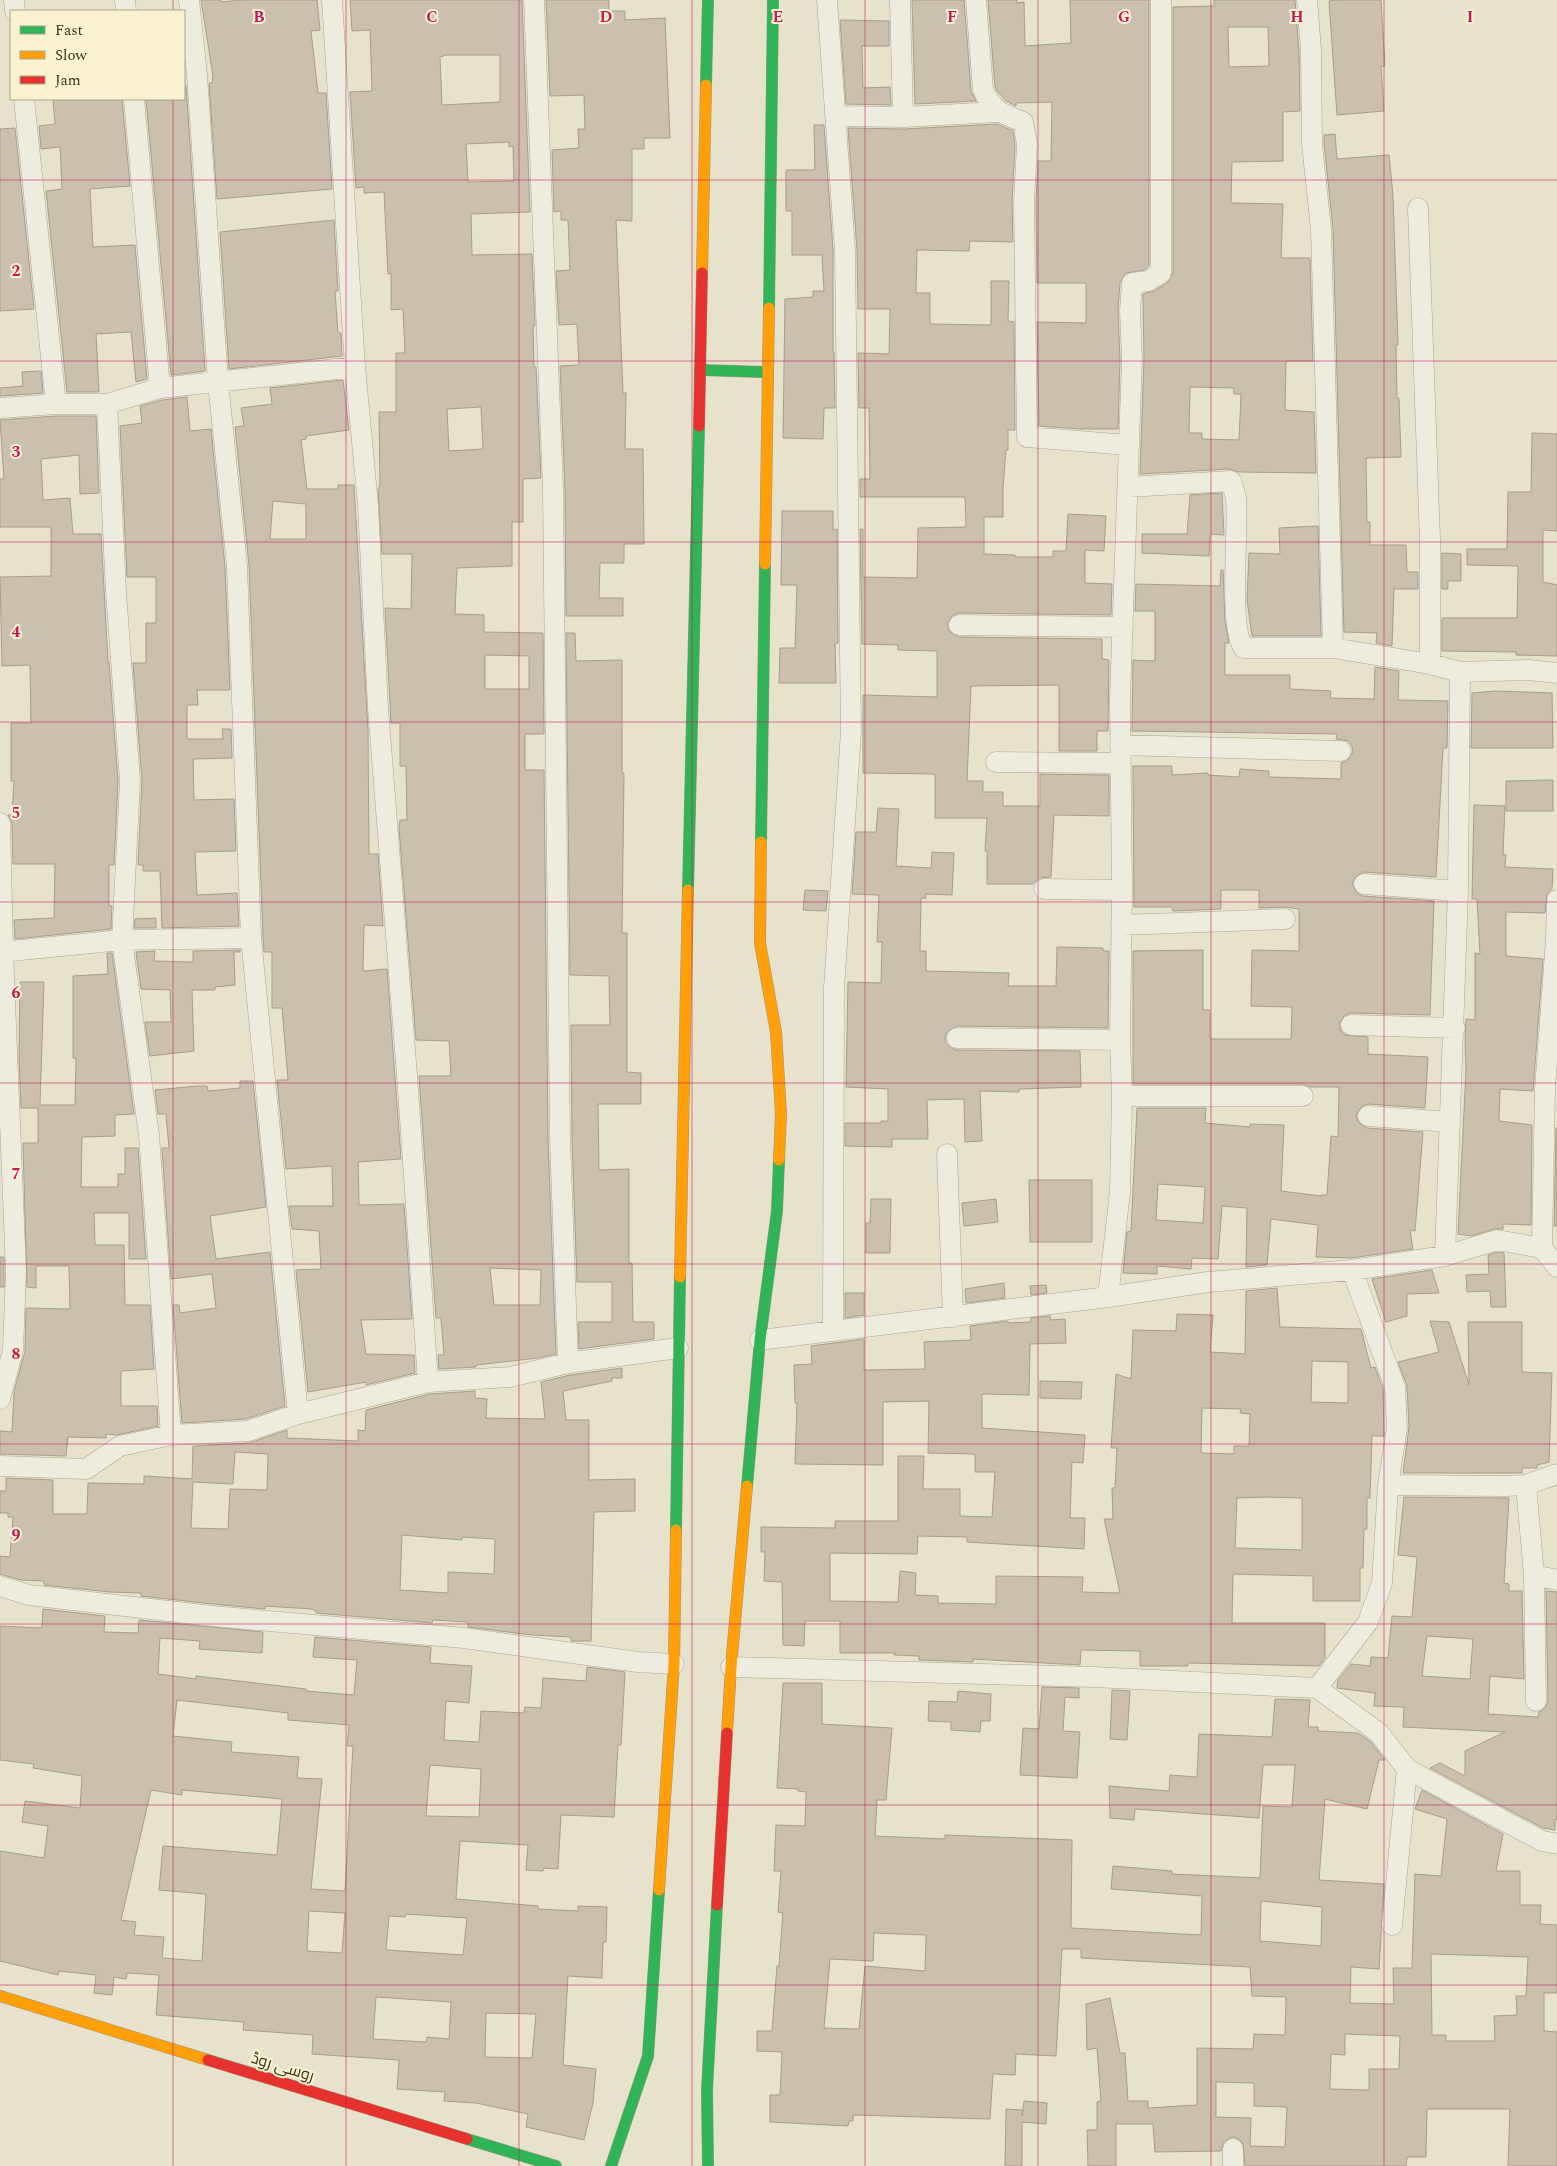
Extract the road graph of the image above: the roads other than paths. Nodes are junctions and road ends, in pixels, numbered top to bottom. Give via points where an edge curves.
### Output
1 (189, 0) edge
2 (332, 0) edge
3 (534, 0) edge
4 (708, 0) edge
5 (773, 0) edge
6 (827, 0) edge
7 (900, 0) edge
8 (976, 0) edge
9 (1160, 0) edge
10 (1307, 0) edge
11 (24, 100) edge
12 (134, 100) edge
13 (997, 112) junction
14 (835, 116) junction
15 (903, 117) junction
16 (1418, 208) dead end
17 (355, 367) junction
18 (700, 370) junction
19 (767, 372) junction
20 (218, 382) junction
21 (160, 388) junction
22 (56, 404) junction
23 (107, 404) junction
24 (0, 408) edge
25 (1128, 445) junction
26 (1128, 486) junction
27 (959, 624) dead end
28 (1123, 627) junction
29 (1333, 648) junction
30 (1430, 664) junction
31 (1460, 672) junction
32 (1557, 673) edge
33 (1340, 751) dead end
34 (1120, 754) junction
35 (996, 762) dead end
36 (0, 823) edge
37 (1364, 884) dead end
38 (1044, 889) dead end
39 (1122, 890) junction
40 (1458, 891) junction
41 (1557, 900) edge
42 (1285, 918) dead end
43 (1121, 925) junction
44 (251, 938) junction
45 (122, 940) junction
46 (1, 952) edge
47 (1351, 1025) dead end
48 (1454, 1028) junction
49 (957, 1038) dead end
50 (1120, 1040) junction
51 (1122, 1096) junction
52 (1303, 1096) dead end
53 (1368, 1116) dead end
54 (1450, 1122) junction
55 (947, 1154) dead end
56 (1542, 1248) junction
57 (1445, 1256) junction
58 (1557, 1267) edge
59 (1352, 1270) junction
60 (1108, 1297) junction
61 (953, 1316) junction
62 (833, 1329) junction
63 (760, 1340) junction
64 (678, 1348) junction
65 (7, 1350) edge
66 (568, 1363) junction
67 (428, 1382) junction
68 (0, 1399) edge
69 (298, 1414) junction
70 (171, 1435) junction
71 (0, 1466) edge
72 (1557, 1474) edge
73 (1388, 1484) junction
74 (1526, 1485) junction
75 (1534, 1576) junction
76 (1557, 1580) edge
77 (0, 1586) edge
78 (674, 1664) junction
79 (731, 1667) junction
80 (1317, 1688) junction
81 (1536, 1701) dead end
82 (1407, 1768) junction
83 (1557, 1844) edge
84 (1392, 1925) dead end
85 (0, 1996) edge
86 (556, 2166) edge
87 (612, 2166) edge
88 (708, 2166) edge

1 - 20 street
2 - 17 street
3 - 66 street via 553,489 560,1139
4 - 18 street
5 - 19 street
6 - 14 street
7 - 15 street
8 - 13 street via 982,90
9 - 25 street via 1161,273 1148,281 1132,284
10 - 29 street via 1312,144 1322,229
11 - 22 street
12 - 21 street
13 - 15 street
13 - 25 street via 1022,122 1027,144 1024,202 1027,437
14 - 15 street
14 - 62 street via 845,250 851,731 834,988
16 - 30 street via 1430,540
17 - 20 street
17 - 67 street via 368,505 378,708
18 - 19 street
18 - 64 street
19 - 63 street via 760,944 776,1032 781,1114 777,1211
20 - 21 street
20 - 44 street via 237,566
21 - 23 street
22 - 23 street
22 - 24 street
23 - 45 street via 130,781
25 - 26 street
26 - 28 street
26 - 29 street via 1231,480 1236,499 1236,611 1240,643 1250,649
27 - 28 street
28 - 34 street
29 - 30 street
30 - 31 street
31 - 32 street via 1529,670
31 - 40 street
33 - 34 street
34 - 35 street
34 - 39 street
36 - 46 street
37 - 40 street
38 - 39 street
39 - 43 street
40 - 48 street
41 - 56 street via 1545,1089
42 - 43 street
43 - 50 street
44 - 45 street
44 - 69 street
45 - 46 street
45 - 70 street via 149,1135
46 - 65 street via 16,1271
47 - 48 street
48 - 54 street
49 - 50 street
50 - 51 street
51 - 52 street
51 - 60 street via 1120,1192
53 - 54 street
54 - 57 street
55 - 61 street
56 - 57 street via 1497,1240
56 - 58 street
57 - 59 street
59 - 60 street via 1208,1282
59 - 73 street via 1395,1387 1397,1428
60 - 61 street
61 - 62 street
62 - 63 street
63 - 79 street
64 - 66 street
64 - 78 street
65 - 68 street
66 - 67 street via 510,1377
67 - 69 street
69 - 70 street via 248,1431
70 - 71 street via 120,1446 86,1469
72 - 74 street
73 - 74 street
73 - 80 street via 1382,1583 1368,1622
74 - 75 street
75 - 76 street
75 - 81 street
77 - 78 street via 29,1595 212,1616 464,1638
78 - 87 street via 648,2056
79 - 80 street via 1094,1677
79 - 88 street via 707,2090
80 - 82 street via 1379,1733
82 - 83 street via 1542,1841
82 - 84 street
85 - 86 street, روسی روڈ

